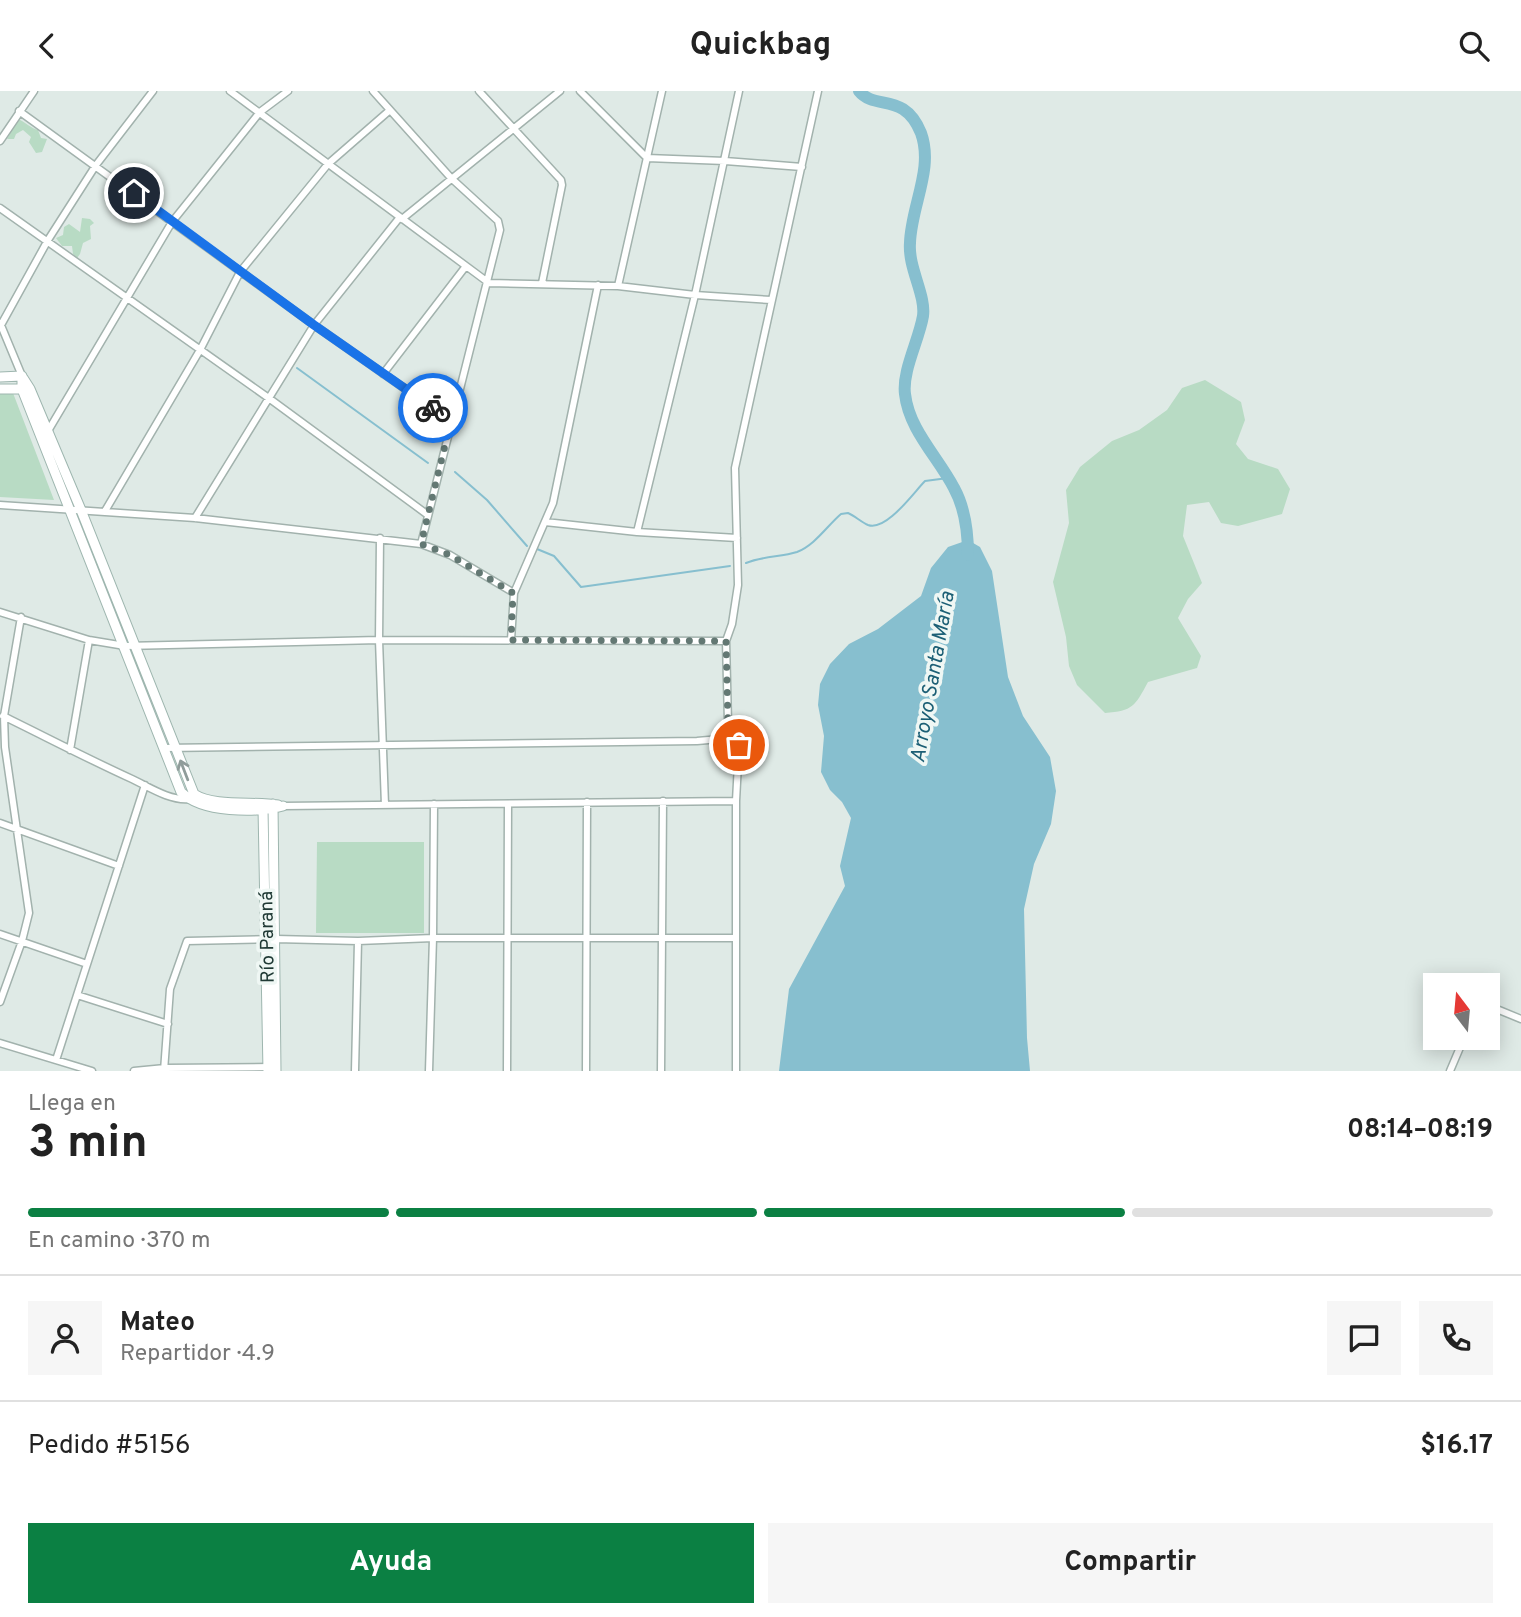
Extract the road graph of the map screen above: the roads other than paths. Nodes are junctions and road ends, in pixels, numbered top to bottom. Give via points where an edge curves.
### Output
1 (34, 91) edge
2 (153, 91) edge
3 (230, 91) edge
4 (288, 91) edge
5 (373, 91) edge
6 (479, 91) edge
7 (560, 91) edge
8 (580, 91) edge
9 (662, 91) edge
10 (739, 91) edge
11 (818, 91) edge
12 (390, 110) junction
13 (19, 111) junction
14 (260, 112) junction
15 (0, 123) edge
16 (7, 130) junction
17 (514, 130) junction
18 (0, 141) edge
19 (647, 158) junction
20 (725, 160) junction
21 (328, 164) junction
22 (96, 165) junction
23 (802, 167) junction
24 (451, 178) junction
25 (0, 208) edge
26 (401, 218) junction
27 (172, 222) junction
28 (48, 240) junction
29 (466, 266) junction
30 (240, 272) junction
31 (489, 283) junction
32 (542, 283) junction
33 (598, 285) junction
34 (618, 286) junction
35 (695, 295) junction
36 (127, 298) junction
37 (771, 300) junction
38 (1, 324) edge
39 (314, 325) junction
40 (200, 350) junction
41 (383, 374) junction
42 (22, 376) junction
43 (0, 377) edge
44 (0, 389) edge
45 (27, 389) junction
46 (270, 399) junction
47 (451, 421) junction
48 (45, 435) junction
49 (0, 505) edge
50 (76, 510) junction
51 (105, 511) junction
52 (428, 515) junction
53 (195, 518) junction
54 (545, 522) junction
55 (637, 532) junction
56 (380, 538) junction
57 (737, 538) junction
58 (421, 544) junction
59 (513, 593) junction
60 (0, 611) edge
61 (21, 617) junction
62 (89, 640) junction
63 (379, 640) junction
64 (511, 640) junction
65 (726, 641) junction
66 (130, 645) junction
67 (2, 716) edge
68 (731, 734) junction
69 (385, 744) junction
70 (175, 747) junction
71 (164, 748) junction
72 (70, 750) junction
73 (145, 785) junction
74 (189, 799) junction
75 (663, 801) junction
76 (736, 801) junction
77 (587, 802) junction
78 (434, 804) junction
79 (508, 804) junction
80 (386, 805) junction
81 (268, 806) junction
82 (283, 806) joint
83 (0, 823) edge
84 (16, 828) junction
85 (120, 866) junction
86 (0, 934) edge
87 (661, 937) junction
88 (433, 938) junction
89 (508, 938) junction
90 (586, 938) junction
91 (736, 938) junction
92 (271, 939) junction
93 (22, 941) junction
94 (358, 941) junction
95 (87, 964) junction
96 (77, 995) junction
97 (0, 1002) edge
98 (1500, 1010) edge
99 (1521, 1019) edge
100 (168, 1024) junction
101 (0, 1043) edge
102 (1459, 1050) edge
103 (56, 1060) junction
104 (272, 1069) edge
105 (165, 1070) edge
106 (92, 1071) edge
107 (134, 1071) edge
108 (355, 1071) edge
109 (429, 1071) edge
110 (507, 1071) edge
111 (586, 1071) edge
112 (661, 1071) edge
113 (736, 1071) edge
114 (1450, 1071) edge

1 - 13 street
2 - 22 street
3 - 14 street
4 - 14 street
5 - 12 street
6 - 17 street
7 - 17 street
8 - 19 street
9 - 19 street
10 - 20 street
11 - 23 street
12 - 21 street
12 - 24 street
13 - 16 street
13 - 22 street
14 - 21 street
14 - 27 street
15 - 16 street
16 - 18 street
17 - 24 street
17 - 32 street via 562,185
19 - 20 street
19 - 34 street
20 - 23 street
20 - 35 street
21 - 26 street
21 - 30 street
22 - 27 street
22 - 28 street
23 - 37 street
24 - 26 street
24 - 31 street via 498,221
25 - 28 street
26 - 29 street
26 - 39 street
27 - 30 street
27 - 36 street
28 - 36 street
28 - 38 street
29 - 31 street
29 - 41 street
30 - 39 street
30 - 40 street
31 - 32 street
31 - 47 street
32 - 33 street
33 - 34 street
33 - 54 street via 553,503
34 - 35 street
35 - 37 street
35 - 55 street
36 - 40 street
36 - 48 street
37 - 57 street via 735,468
38 - 42 street
39 - 41 street
39 - 46 street
40 - 46 street
40 - 51 street
41 - 47 street
42 - 43 street
42 - 45 street
44 - 45 street
45 - 48 street
46 - 52 street
46 - 53 street
47 - 52 street
48 - 50 street
49 - 50 street
50 - 51 street
50 - 66 street
51 - 53 street
52 - 58 street
53 - 56 street
54 - 55 street
54 - 59 street
55 - 57 street
56 - 58 street
56 - 63 street
57 - 65 street via 737,598
58 - 59 street via 450,555
59 - 64 street
60 - 61 street
61 - 62 street
61 - 67 street
62 - 66 street
62 - 72 street
63 - 64 street
63 - 66 street
63 - 69 street
64 - 65 street
65 - 68 street
66 - 70 street
66 - 71 street
67 - 72 street
67 - 84 street
68 - 69 street via 697,741
68 - 76 street via 739,745
69 - 70 street
69 - 80 street
70 - 71 street
81 -> 70 street via 201,799 194,794
71 - 74 street via 181,792
72 - 73 street
73 - 74 street
73 - 85 street
74 - 81 street via 228,809
75 - 76 street
75 - 77 street
75 - 87 street
76 - 91 street
77 - 79 street
77 - 90 street
78 - 79 street
78 - 80 street
78 - 88 street
79 - 89 street
80 - 82 street
81 - 82 street
81 - 92 street, Río Paraná
83 - 84 street
84 - 85 street
84 - 93 street via 29,913
85 - 95 street
86 - 93 street
87 - 90 street
87 - 91 street
87 - 112 street
88 - 89 street
88 - 94 street
88 - 109 street
89 - 90 street
89 - 110 street
90 - 111 street
91 - 113 street
92 - 94 street
92 - 100 street via 187,941 170,989
92 - 104 street, Río Paraná
93 - 95 street
93 - 97 street
94 - 108 street
95 - 96 street
96 - 100 street
96 - 103 street
98 - 99 street
100 - 105 street
101 - 103 street
102 - 114 street
103 - 106 street
104 - 105 street
105 - 107 street

